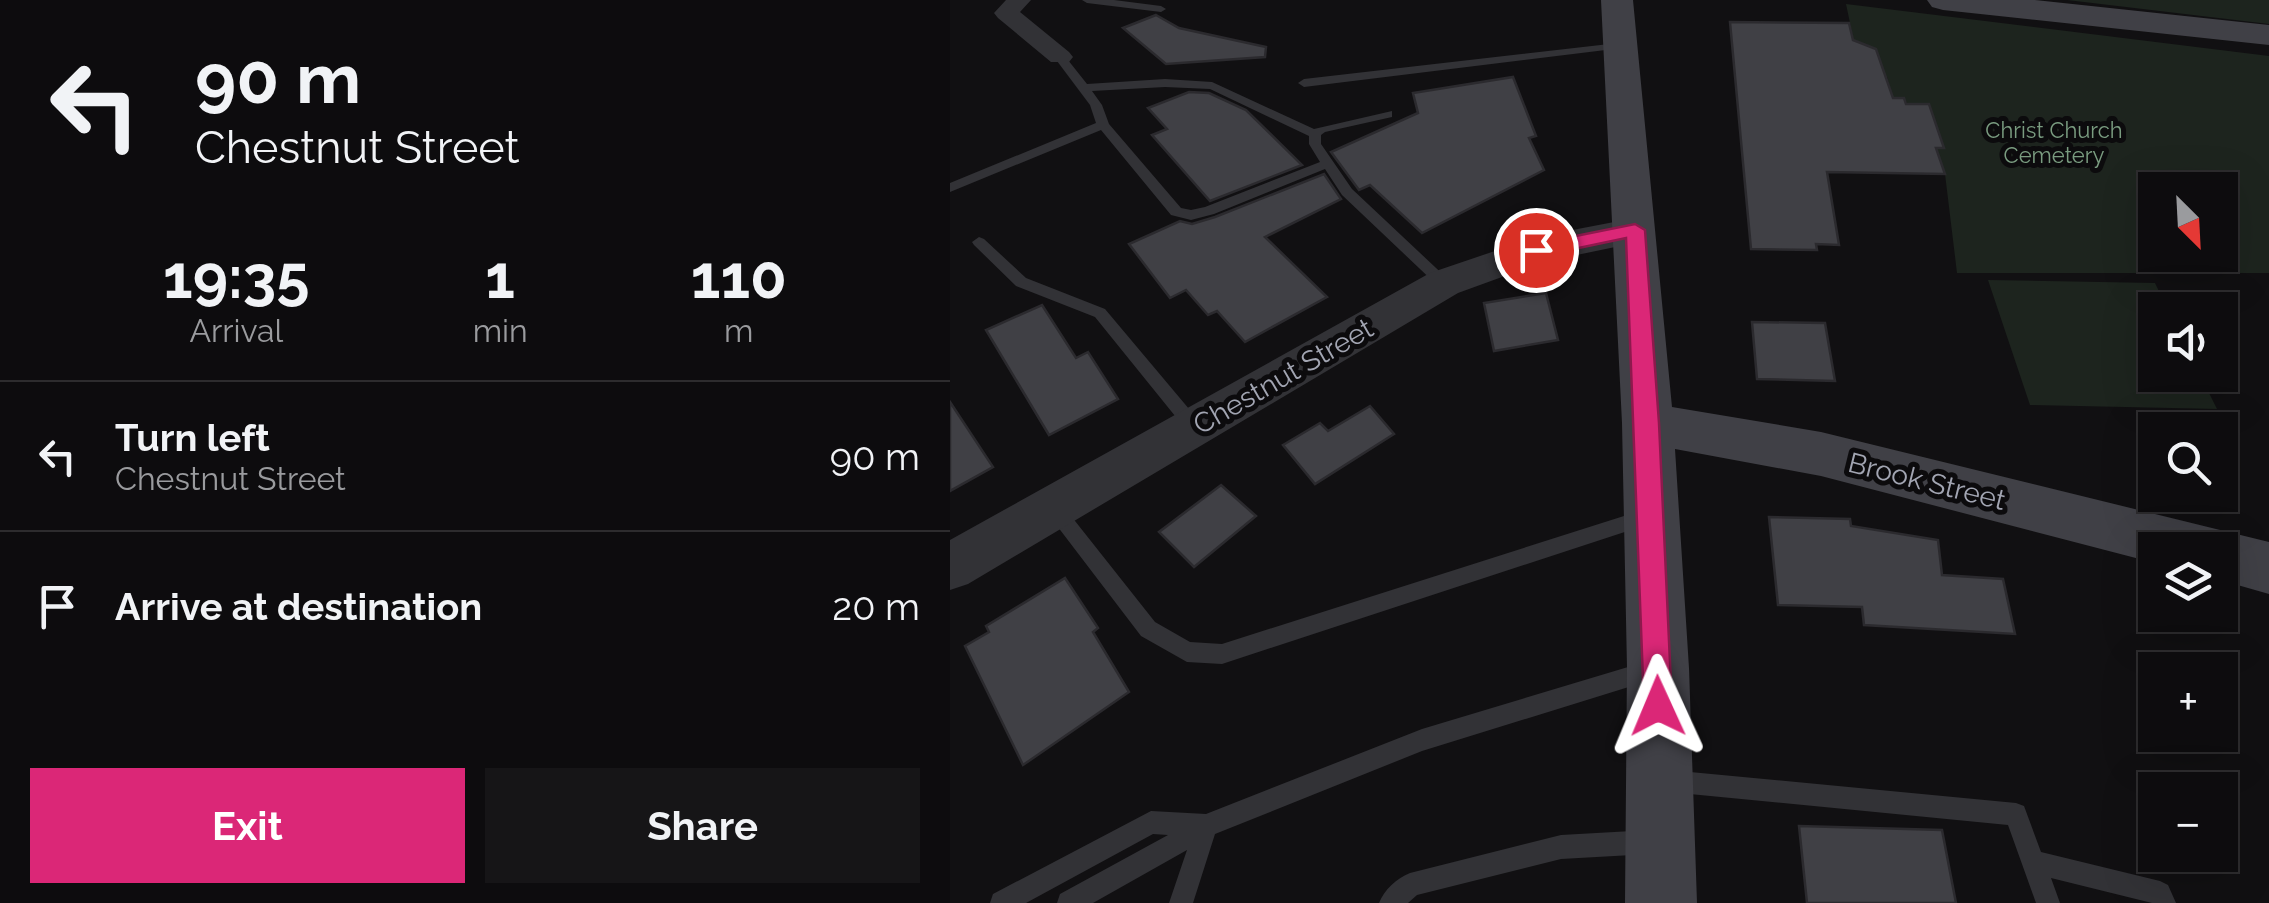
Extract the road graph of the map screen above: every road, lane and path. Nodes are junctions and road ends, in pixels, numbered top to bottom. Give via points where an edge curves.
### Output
1 (1019, 0) edge
2 (1087, 0) edge
3 (1617, 0) edge
4 (1943, 0) edge
5 (1161, 9) dead end
6 (2269, 36) edge
7 (1618, 46) junction
8 (1060, 57) joint
9 (1304, 83) dead end
10 (1083, 88) junction
11 (1388, 114) dead end
12 (1103, 125) junction
13 (1315, 134) junction
14 (1326, 164) junction
15 (950, 188) edge
16 (1635, 230) junction
17 (979, 242) dead end
18 (1444, 284) junction
19 (1648, 423) junction
20 (1195, 427) junction
21 (1054, 508) junction
22 (1652, 515) junction
23 (2138, 534) edge
24 (2238, 559) edge
25 (950, 567) edge
26 (2269, 568) edge
27 (1658, 668) junction
28 (1658, 780) junction
29 (1206, 826) junction
30 (1660, 842) junction
31 (2033, 862) junction
32 (1002, 903) edge
33 (1069, 903) edge
34 (1181, 903) edge
35 (1391, 903) edge
36 (1661, 903) edge
37 (2048, 903) edge
38 (2164, 903) edge

1 - 8 street via 1006,13
2 - 5 lane
3 - 7 main road
4 - 6 main road
7 - 9 lane
7 - 16 main road
8 - 10 lane
10 - 12 lane
10 - 13 lane via 1212,86
11 - 13 lane
12 - 14 lane via 1176,212 1190,215
12 - 15 lane
13 - 14 lane
14 - 18 lane
16 - 18 street, Chestnut Street via 1536,250
16 - 19 main road
17 - 20 lane via 1021,282 1100,313
18 - 20 street, Chestnut Street
19 - 22 main road
19 - 23 main road, Brook Street via 1821,454
20 - 21 street, Chestnut Street
21 - 22 lane via 1148,629 1187,652 1222,654
21 - 25 street, Chestnut Street
22 - 27 main road
24 - 26 main road
27 - 28 main road
27 - 29 lane via 1422,740
28 - 30 main road
28 - 31 lane via 2016,814
29 - 32 lane via 1151,822
29 - 33 lane
29 - 34 lane
30 - 35 lane via 1561,847 1410,885
30 - 36 main road
31 - 37 lane
31 - 38 lane via 2160,892

